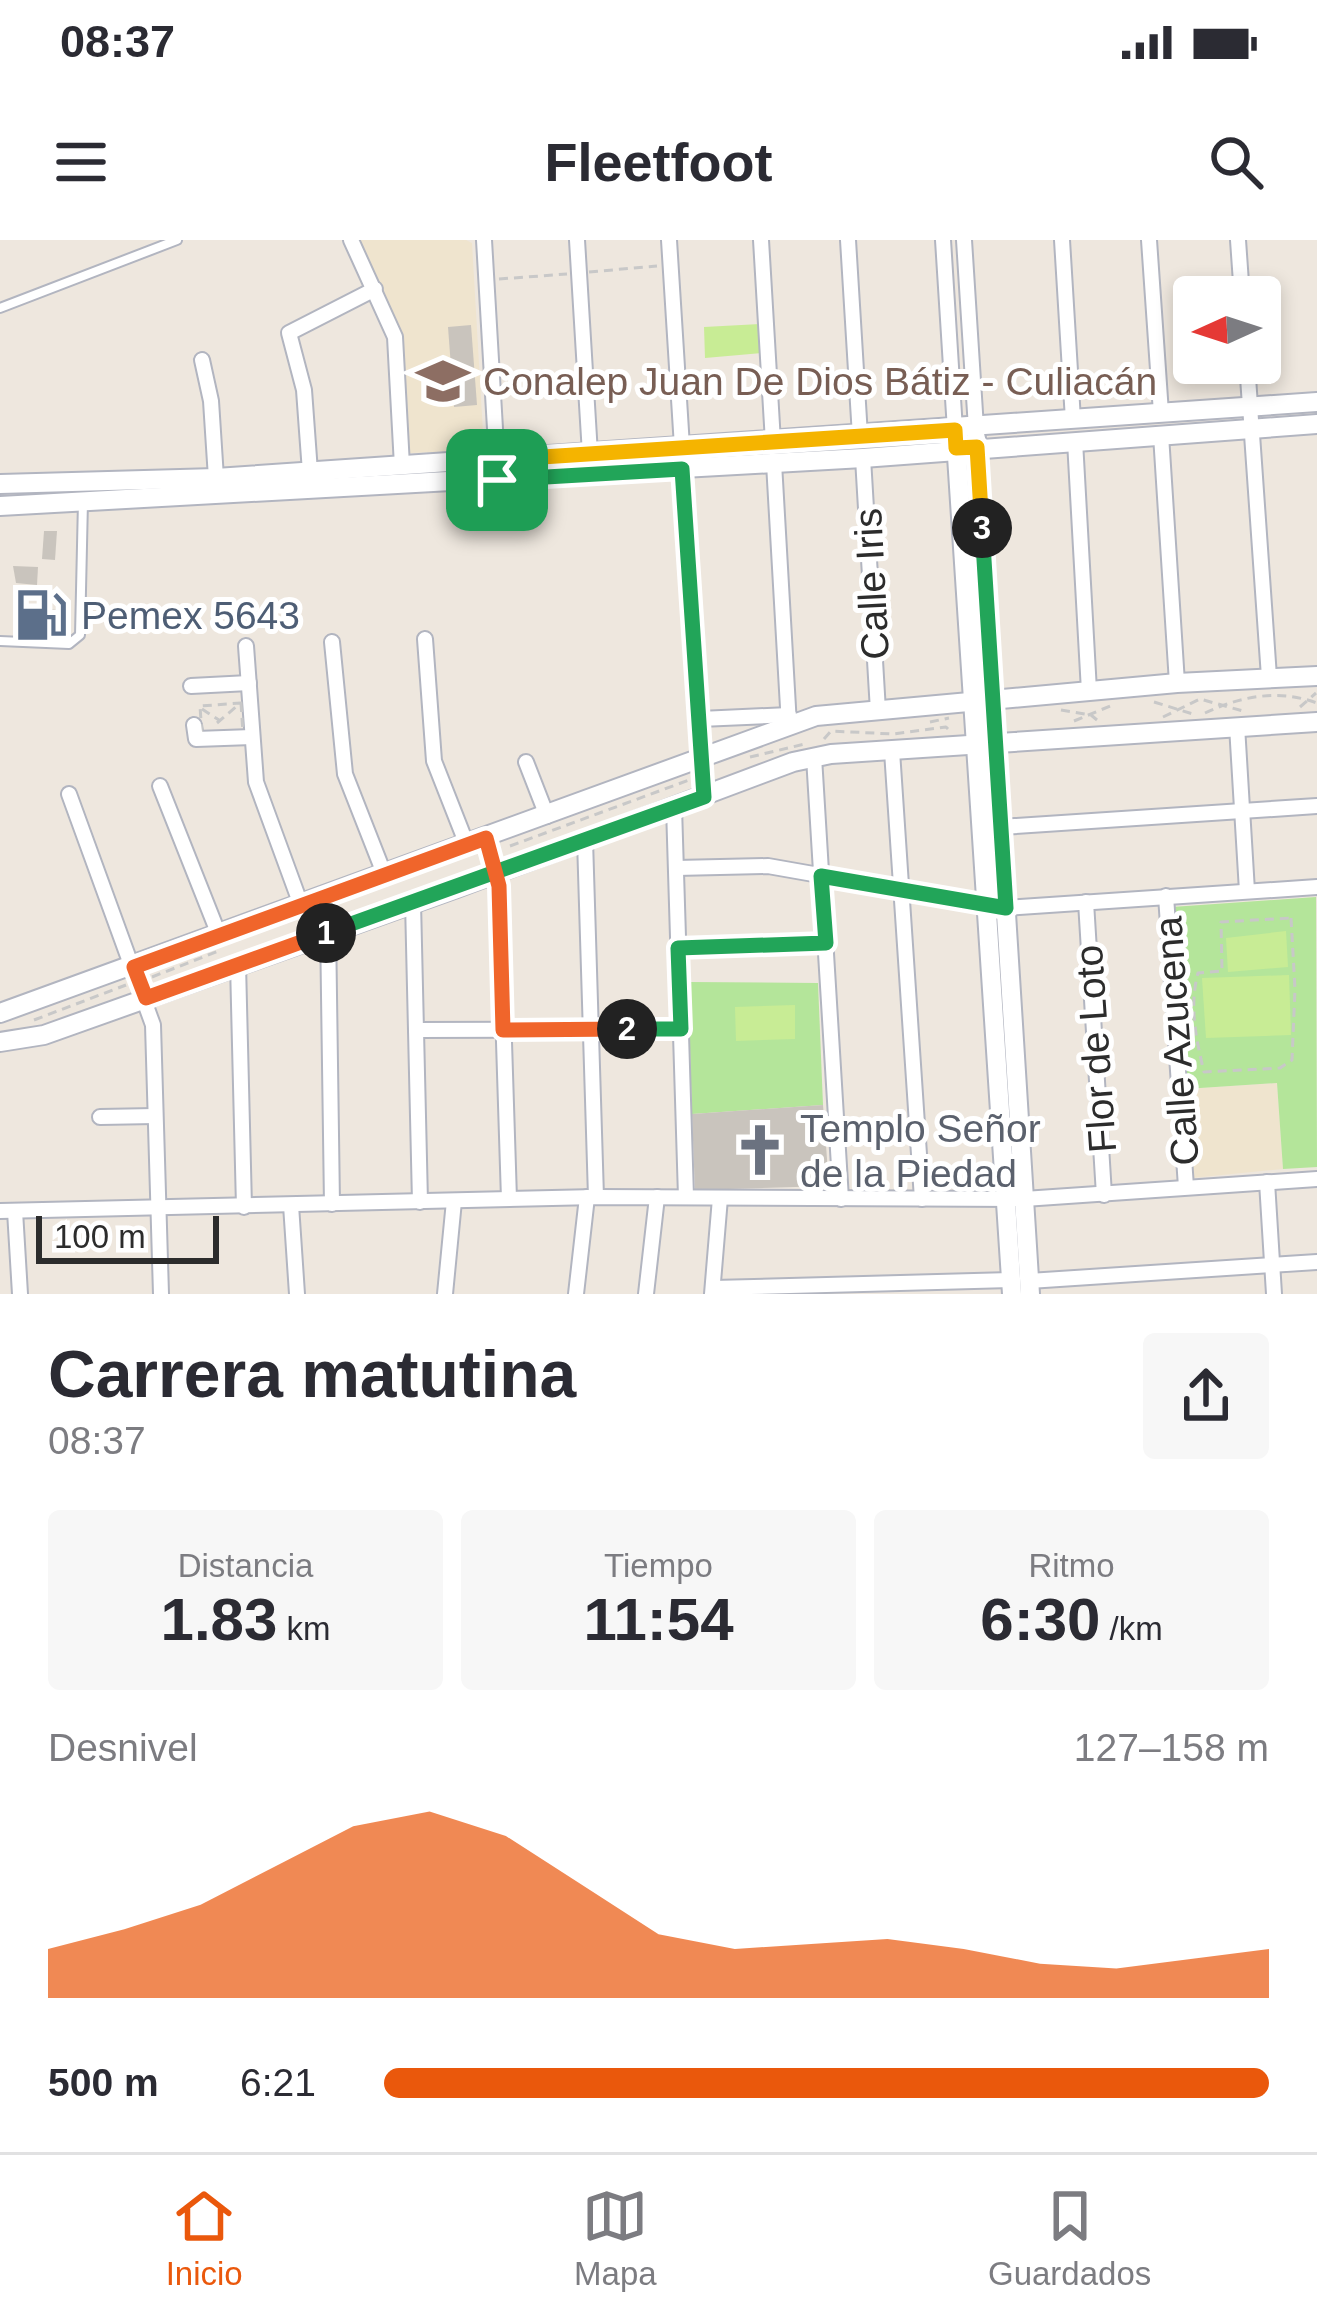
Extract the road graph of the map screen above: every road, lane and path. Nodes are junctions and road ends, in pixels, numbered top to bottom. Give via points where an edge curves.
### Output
1 (177, 240) edge
2 (351, 240) edge
3 (484, 240) edge
4 (577, 240) edge
5 (669, 240) edge
6 (760, 240) edge
7 (848, 240) edge
8 (943, 240) edge
9 (964, 240) edge
10 (1062, 240) edge
11 (1149, 240) edge
12 (1238, 240) edge
13 (1241, 276) edge
14 (375, 289) junction
15 (0, 308) edge
16 (202, 360) dead end
17 (1248, 384) edge
18 (1317, 402) edge
19 (1250, 407) junction
20 (1160, 413) junction
21 (1073, 420) junction
22 (1317, 424) edge
23 (1251, 428) junction
24 (1161, 435) junction
25 (860, 436) junction
26 (976, 437) junction
27 (956, 439) junction
28 (1075, 441) junction
29 (773, 442) junction
30 (681, 448) junction
31 (590, 454) junction
32 (863, 458) junction
33 (774, 463) junction
34 (402, 466) junction
35 (682, 469) junction
36 (497, 470) junction
37 (310, 472) junction
38 (216, 478) junction
39 (83, 481) junction
40 (0, 484) edge
41 (83, 503) junction
42 (0, 506) edge
43 (425, 639) dead end
44 (0, 640) edge
45 (332, 641) dead end
46 (246, 646) dead end
47 (1317, 676) edge
48 (1269, 677) junction
49 (249, 683) junction
50 (1177, 683) junction
51 (191, 686) dead end
52 (1089, 691) junction
53 (1317, 692) edge
54 (983, 699) junction
55 (1150, 700) dead end
56 (1308, 700) junction
57 (1120, 701) dead end
58 (241, 703) junction
59 (1317, 703) edge
60 (1220, 706) junction
61 (1300, 707) dead end
62 (200, 708) junction
63 (1058, 710) dead end
64 (1176, 710) junction
65 (878, 711) junction
66 (1091, 715) junction
67 (700, 719) junction
68 (1240, 719) junction
69 (789, 720) junction
70 (220, 721) junction
71 (1317, 722) edge
72 (1102, 724) dead end
73 (1153, 724) dead end
74 (1064, 725) dead end
75 (198, 730) junction
76 (248, 736) junction
77 (986, 743) junction
78 (892, 751) junction
79 (814, 757) junction
80 (526, 762) dead end
81 (702, 766) junction
82 (160, 786) dead end
83 (69, 794) dead end
84 (704, 797) junction
85 (1317, 806) edge
86 (674, 807) junction
87 (1242, 811) junction
88 (547, 816) junction
89 (1000, 827) junction
90 (585, 840) junction
91 (477, 842) junction
92 (510, 846) dead end
93 (676, 868) junction
94 (496, 872) junction
95 (385, 876) junction
96 (821, 876) junction
97 (1317, 887) edge
98 (1247, 891) junction
99 (902, 892) junction
100 (1166, 896) junction
101 (310, 902) junction
102 (412, 902) junction
103 (1086, 902) junction
104 (996, 907) junction
105 (1229, 921) joint
106 (328, 932) junction
107 (219, 935) junction
108 (826, 943) junction
109 (678, 948) junction
110 (238, 964) junction
111 (138, 982) junction
112 (0, 1013) edge
113 (27, 1022) dead end
114 (591, 1029) junction
115 (681, 1029) junction
116 (416, 1030) junction
117 (503, 1030) junction
118 (0, 1042) edge
119 (155, 1116) junction
120 (100, 1117) dead end
121 (1317, 1178) edge
122 (1267, 1182) junction
123 (1186, 1186) junction
124 (1104, 1195) junction
125 (592, 1197) junction
126 (657, 1197) junction
127 (686, 1197) junction
128 (720, 1198) junction
129 (922, 1198) junction
130 (509, 1199) junction
131 (842, 1199) junction
132 (1015, 1199) junction
133 (454, 1201) junction
134 (420, 1202) junction
135 (332, 1204) junction
136 (291, 1205) junction
137 (244, 1207) junction
138 (157, 1209) junction
139 (8, 1211) edge
140 (1317, 1262) edge
141 (1272, 1264) junction
142 (1020, 1287) edge
143 (712, 1291) edge
144 (20, 1294) edge
145 (161, 1294) edge
146 (298, 1294) edge
147 (446, 1294) edge
148 (576, 1294) edge
149 (646, 1294) edge
150 (1274, 1294) edge

1 - 15 lane
2 - 14 street
3 - 36 street
4 - 31 street
5 - 30 street
6 - 29 street
7 - 25 street
8 - 27 street
9 - 26 street
10 - 21 street
11 - 20 street
12 - 13 street
14 - 34 street via 395,337
14 - 37 street via 289,333 304,390
16 - 38 street
17 - 19 street
18 - 19 street
19 - 20 street
19 - 23 street
20 - 21 street
21 - 26 street
22 - 23 street
23 - 24 street
23 - 48 street
24 - 28 street
24 - 50 street
25 - 27 street
25 - 29 street
26 - 27 street
26 - 28 street
26 - 54 street
27 - 32 street
27 - 54 street
28 - 52 street
29 - 30 street
30 - 31 street
30 - 35 street
31 - 36 street
32 - 33 street
32 - 65 street, Calle Iris
33 - 35 street
33 - 69 street
34 - 36 street
34 - 37 street
35 - 36 street
35 - 67 street
36 - 41 street
37 - 38 street
38 - 39 street
39 - 40 street
39 - 41 lane
41 - 42 street
41 - 44 lane via 80,635 69,644
43 - 91 street via 434,760
45 - 95 street via 345,774
46 - 49 street
47 - 48 street
48 - 50 street
49 - 51 street
49 - 76 street
50 - 52 street
52 - 54 street
53 - 56 path
54 - 65 street
54 - 77 street
55 - 64 path
56 - 59 path
56 - 60 path via 1240,697
56 - 61 path
57 - 66 path
58 - 62 path
58 - 70 path
58 - 76 path
60 - 64 path via 1199,716
60 - 64 path via 1200,699
60 - 68 path
62 - 70 path
62 - 75 path
63 - 66 path
64 - 73 path
65 - 69 street
66 - 72 path
66 - 74 path
67 - 69 street
67 - 81 street
68 - 71 street
68 - 77 street
68 - 87 street
69 - 81 street
70 - 75 path
70 - 76 path
75 - 76 path
75 - 76 street via 196,740
76 - 101 street via 256,782
77 - 78 street
77 - 89 street
77 - 104 street
78 - 79 street
78 - 99 street
79 - 84 street
79 - 96 street
80 - 88 street
81 - 84 street
81 - 88 street
81 - 92 path
82 - 107 street
83 - 111 street
84 - 86 street
85 - 87 street
86 - 90 street
86 - 93 street
87 - 89 street
87 - 98 street
88 - 91 street
89 - 104 street
90 - 94 street
90 - 114 street
91 - 94 street
91 - 95 street
93 - 96 street via 768,866
93 - 109 street
94 - 102 street
94 - 117 street
95 - 101 street
96 - 99 street
96 - 108 street
97 - 98 street
98 - 100 street
99 - 104 street
99 - 129 street
100 - 103 street
100 - 123 street, Calle Azucena
101 - 106 street
101 - 107 street
102 - 106 street
102 - 116 street
103 - 104 street
103 - 124 street, Flor de Loto
104 - 132 street
105 - 105 path via 1221,922 1222,971 1198,973 1193,991 1204,1072 1280,1068 1292,1060 1292,918
106 - 110 street
106 - 135 street
107 - 111 street
108 - 109 street
108 - 131 street
109 - 115 street
110 - 111 street
110 - 137 street
111 - 112 street
111 - 113 path
111 - 118 street via 44,1035
111 - 119 street via 153,1024
114 - 115 street
114 - 117 street
114 - 125 street
115 - 127 street
116 - 117 street
116 - 134 street
117 - 130 street
119 - 120 street
119 - 138 street
121 - 122 street
122 - 123 street
122 - 141 street
123 - 124 street
124 - 132 street
125 - 126 street
125 - 130 street
125 - 148 street
126 - 127 street
126 - 149 street
127 - 128 street
128 - 131 street
128 - 143 street
129 - 131 street
129 - 132 street
130 - 133 street
132 - 142 street
133 - 134 street
133 - 147 street
134 - 135 street
135 - 136 street
136 - 137 street
136 - 146 street
137 - 138 street
138 - 139 street
138 - 145 street
139 - 144 street
140 - 141 street
141 - 142 street
141 - 150 street
142 - 143 street

